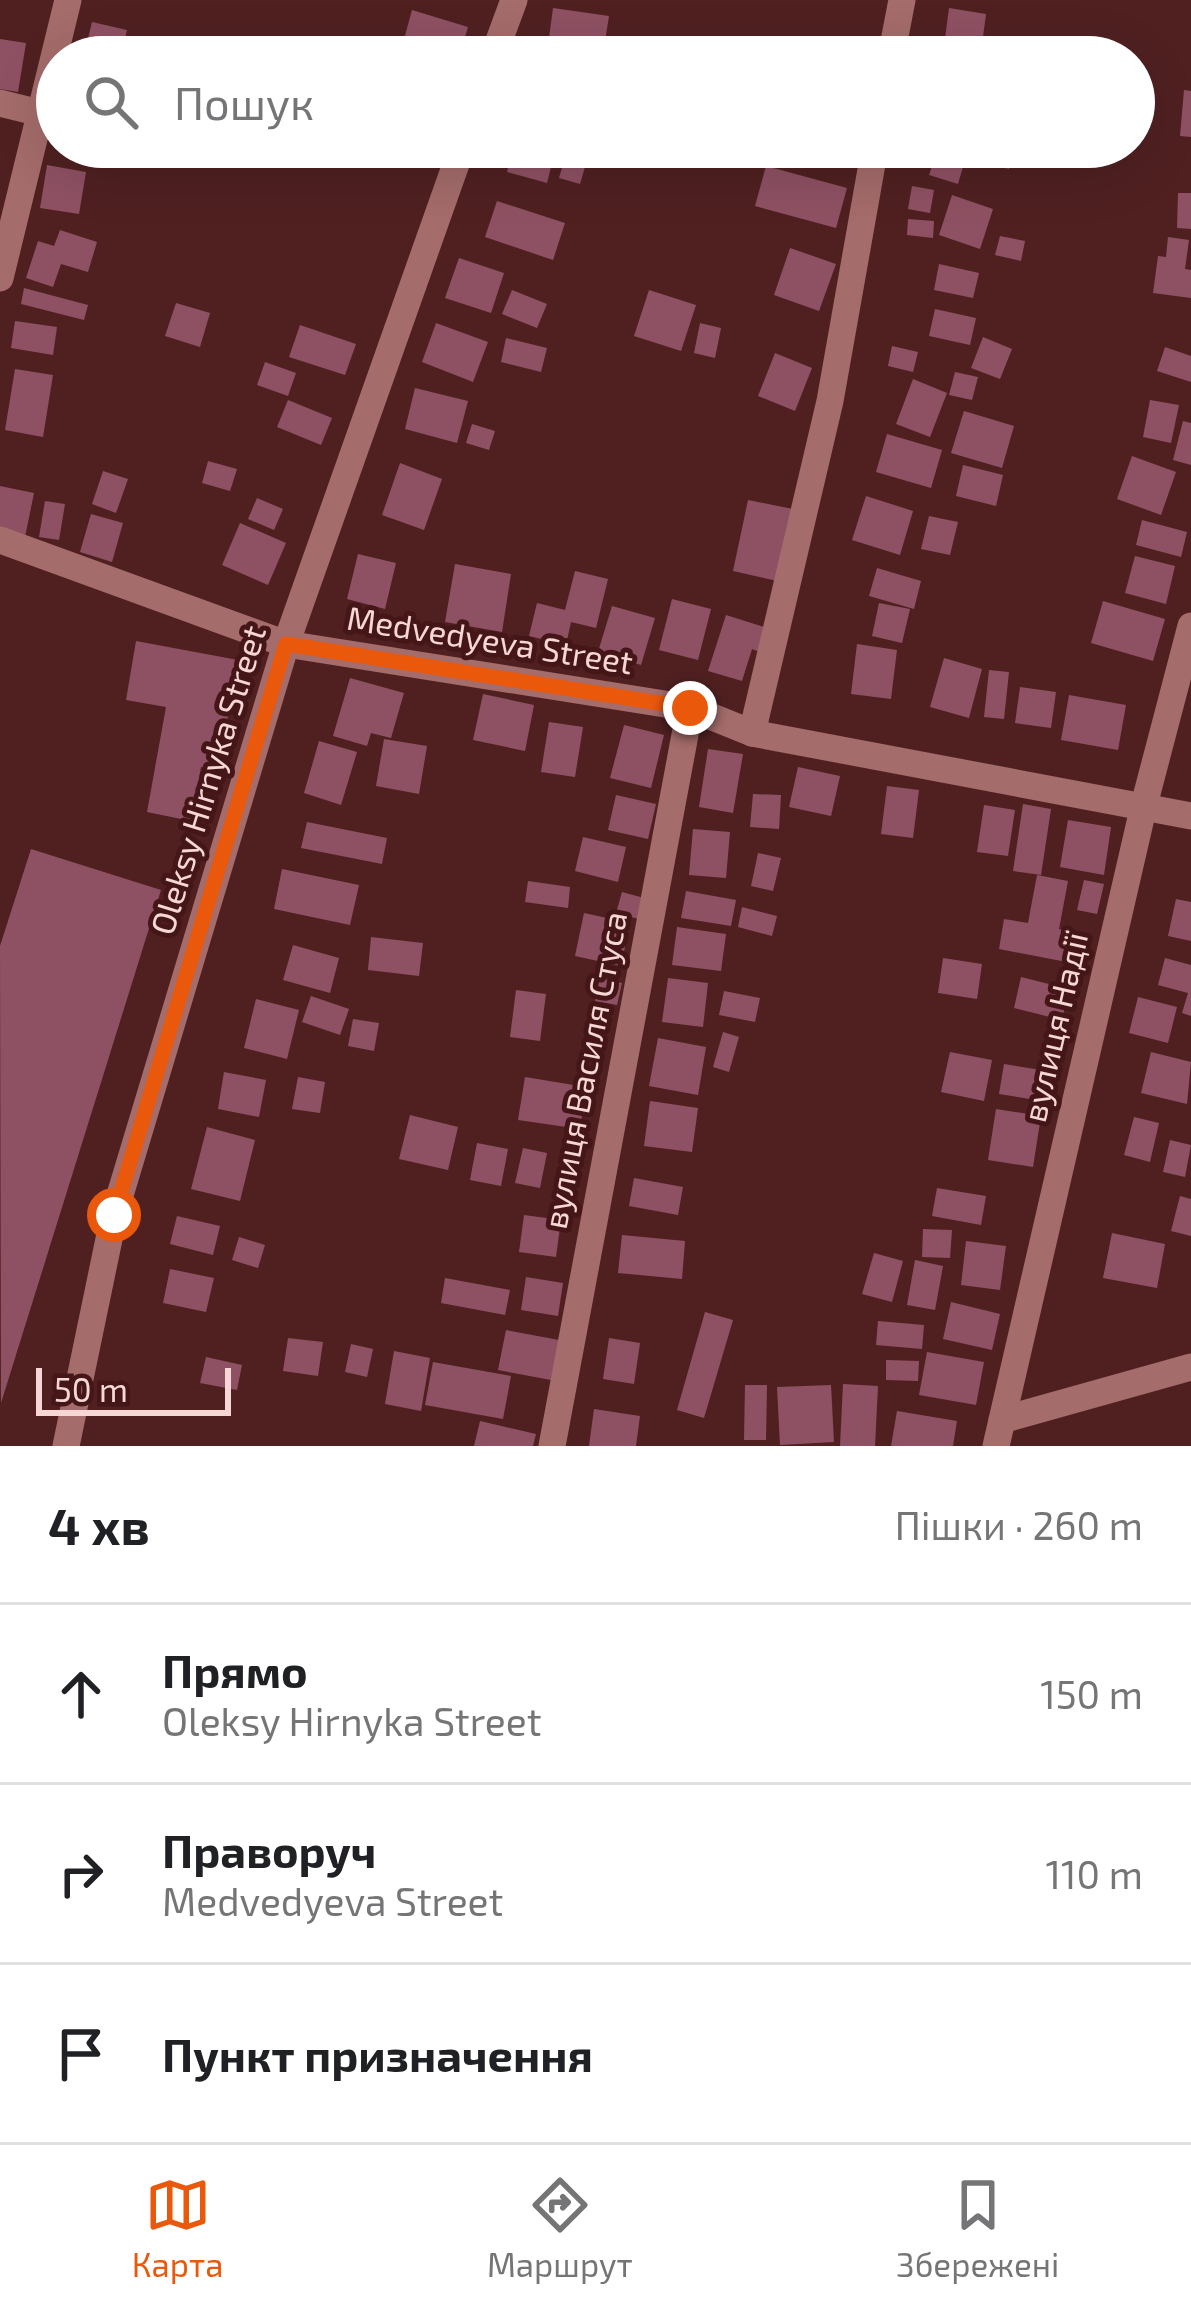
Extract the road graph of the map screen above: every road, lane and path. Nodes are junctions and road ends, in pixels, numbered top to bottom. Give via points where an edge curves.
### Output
1 (68, 0) edge
2 (514, 0) edge
3 (902, 0) edge
4 (59, 36) edge
5 (501, 36) edge
6 (895, 36) edge
7 (0, 103) edge
8 (36, 111) edge
9 (36, 129) edge
10 (455, 168) edge
11 (870, 168) edge
12 (0, 278) edge
13 (0, 540) edge
14 (1191, 626) edge
15 (286, 644) junction
16 (690, 708) junction
17 (752, 733) junction
18 (1144, 806) junction
19 (1191, 816) edge
20 (1191, 1367) edge
21 (999, 1433) edge
22 (66, 1446) edge
23 (551, 1446) edge

1 - 4 street
2 - 5 street
3 - 6 street
7 - 8 street
9 - 12 street
10 - 15 street, Oleksy Hirnyka Street
11 - 17 street via 830,401
13 - 15 street, Medvedyeva Street
14 - 18 street, вулиця Надії
15 - 16 street, Medvedyeva Street
15 - 22 street, Oleksy Hirnyka Street via 114,1215
16 - 17 street, Medvedyeva Street
16 - 23 street, вулиця Василя Стуса
17 - 18 street, Medvedyeva Street
18 - 19 street, Medvedyeva Street
18 - 21 street, вулиця Надії
20 - 21 street

